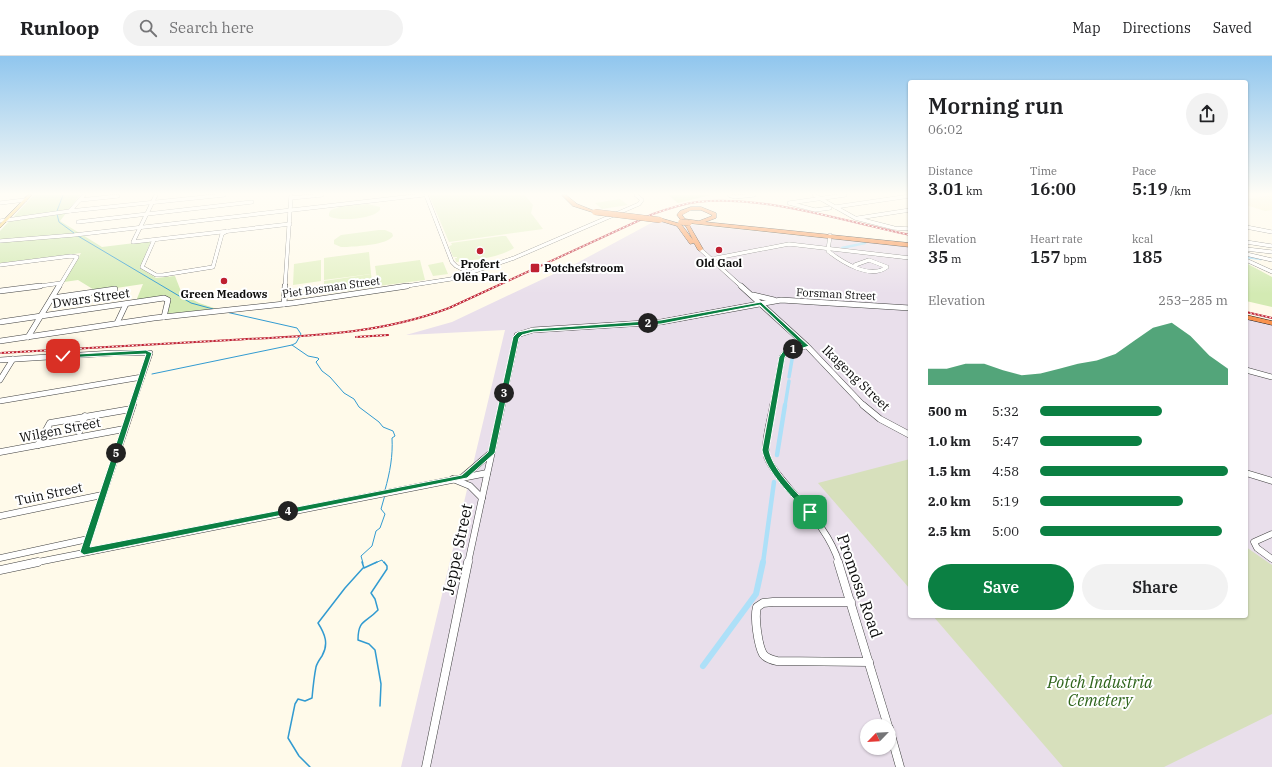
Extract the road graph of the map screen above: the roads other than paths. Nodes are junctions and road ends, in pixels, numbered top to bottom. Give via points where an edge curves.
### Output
1 (138, 228) edge
2 (140, 228) edge
3 (252, 228) edge
4 (290, 228) edge
5 (438, 228) edge
6 (582, 228) edge
7 (681, 228) edge
8 (690, 228) edge
9 (739, 228) edge
10 (740, 228) edge
11 (897, 228) edge
12 (1252, 228) edge
13 (908, 229) edge
14 (1272, 232) edge
15 (221, 233) junction
16 (829, 238) junction
17 (154, 240) junction
18 (0, 242) edge
19 (1248, 242) edge
20 (908, 245) edge
21 (1272, 246) edge
22 (828, 248) junction
23 (1248, 249) edge
24 (700, 250) junction
25 (1272, 252) edge
26 (1248, 255) edge
27 (908, 258) edge
28 (711, 259) junction
29 (1248, 260) edge
30 (1248, 261) edge
31 (1272, 261) edge
32 (0, 265) edge
33 (855, 265) junction
34 (1272, 272) edge
35 (470, 273) junction
36 (61, 283) junction
37 (115, 289) dead end
38 (0, 291) edge
39 (750, 293) junction
40 (52, 298) junction
41 (781, 300) junction
42 (126, 304) junction
43 (284, 304) junction
44 (761, 304) junction
45 (908, 308) edge
46 (40, 316) junction
47 (164, 317) junction
48 (1248, 317) edge
49 (0, 322) edge
50 (117, 323) junction
51 (1272, 323) edge
52 (28, 337) junction
53 (516, 337) joint
54 (0, 341) edge
55 (806, 346) junction
56 (13, 359) junction
57 (0, 360) edge
58 (1248, 371) edge
59 (142, 376) junction
60 (1, 377) edge
61 (1272, 377) edge
62 (0, 401) edge
63 (131, 409) junction
64 (86, 416) junction
65 (124, 429) junction
66 (79, 432) dead end
67 (908, 434) edge
68 (38, 445) junction
69 (0, 452) edge
70 (491, 453) junction
71 (487, 472) junction
72 (1248, 472) edge
73 (1248, 473) edge
74 (464, 477) junction
75 (1272, 478) edge
76 (452, 479) junction
77 (1272, 481) edge
78 (102, 495) junction
79 (482, 498) junction
80 (0, 516) edge
81 (1272, 534) edge
82 (88, 539) junction
83 (84, 552) junction
84 (0, 558) edge
85 (1272, 559) edge
86 (0, 570) edge
87 (851, 602) junction
88 (870, 662) junction
89 (887, 719) edge
90 (896, 752) edge
91 (426, 767) edge
92 (900, 767) edge

1 - 18 street
2 - 17 street via 134,242
3 - 15 street
4 - 43 street
5 - 35 street via 452,262
6 - 35 street, Piet Bosman Street via 514,258
7 - 24 highway
8 - 24 highway
9 - 16 highway
10 - 16 highway
11 - 13 street
12 - 14 street
15 - 17 street
15 - 17 street via 212,268 157,276 142,266
16 - 20 highway
16 - 22 street
19 - 21 street
22 - 27 street
22 - 28 street via 785,244
22 - 33 street via 831,253
23 - 25 street
24 - 28 street, Ikageng Street
26 - 31 street
28 - 39 street, Ikageng Street
29 - 31 street
30 - 34 street
32 - 36 street via 76,256
33 - 33 street via 874,272 887,267 869,260
35 - 43 street, Piet Bosman Street via 444,281
36 - 38 street
36 - 40 street
37 - 40 street
39 - 41 street via 763,298
39 - 44 street, Ikageng Street
40 - 46 street
41 - 44 street, Forsman Street
41 - 45 street, Forsman Street
42 - 46 street, Dwars Street
42 - 47 street, Dwars Street via 166,298 168,302
42 - 50 street
43 - 47 street, Piet Bosman Street
44 - 53 street, Forsman Street via 661,322 528,331
44 - 55 street, Ikageng Street
46 - 49 street, Dwars Street
46 - 52 street
47 - 50 street, Piet Bosman Street
48 - 51 highway
50 - 52 street, Piet Bosman Street
52 - 54 street, Piet Bosman Street
53 - 70 street, Jeppe Street
55 - 67 street, Ikageng Street via 878,417
55 - 87 street, Promosa Road via 786,352 782,357 767,440 767,456 775,471 827,534
56 - 57 street
56 - 59 street via 150,353
56 - 60 street
58 - 61 street
59 - 62 street
59 - 63 street
63 - 64 street
63 - 65 street
64 - 66 street
64 - 68 street via 50,423
65 - 68 street, Wilgen Street
65 - 78 street
68 - 69 street, Wilgen Street
70 - 71 street, Jeppe Street
70 - 74 street
71 - 74 street
71 - 79 street, Jeppe Street
72 - 75 street
73 - 77 street
74 - 76 street
76 - 79 street via 470,486
76 - 83 street
78 - 80 street, Tuin Street
78 - 82 street
79 - 91 street, Jeppe Street
81 - 85 street via 1254,542 1257,548
82 - 83 street
82 - 84 street
83 - 86 street
87 - 88 street, Promosa Road
87 - 88 street via 762,604 757,607 755,613 762,649 766,657 777,661
88 - 89 street, Promosa Road
90 - 92 street, Promosa Road

